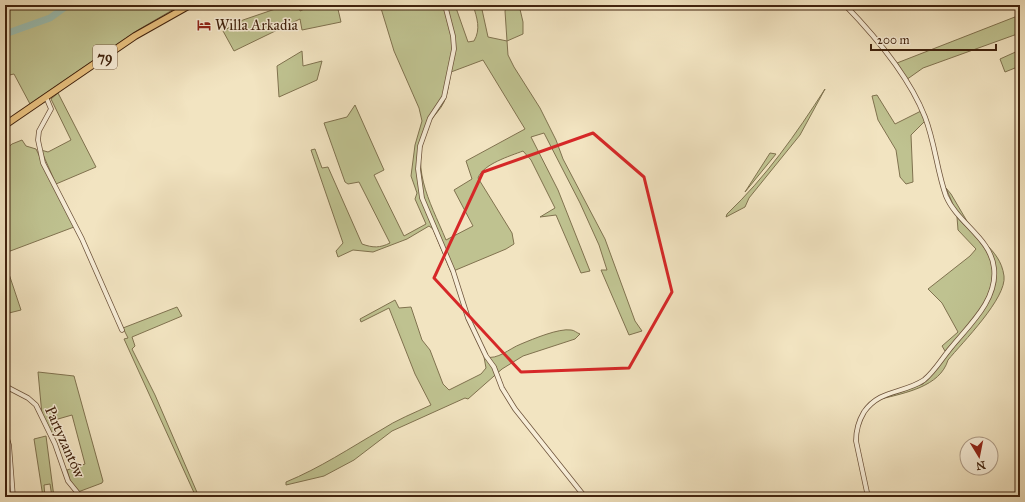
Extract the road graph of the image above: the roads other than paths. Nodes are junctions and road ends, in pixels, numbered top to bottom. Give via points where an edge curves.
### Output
1 (190, 5) edge
2 (445, 5) edge
3 (845, 5) edge
4 (46, 97) junction
5 (5, 125) edge
6 (122, 330) dead end
7 (5, 386) edge
8 (5, 432) edge
9 (13, 497) edge
10 (81, 497) edge
11 (585, 497) edge
12 (868, 497) edge

1 - 4 main road, 79 via 135,36
2 - 11 street via 454,49 444,97 428,124 420,146 418,169 422,198 453,271 468,318 502,388 515,409
3 - 12 street via 878,40 920,106 930,130 946,197 985,246 994,268 988,299 931,374 919,383 881,397 871,404 863,415 857,426 856,441
4 - 5 main road, 79
4 - 6 street via 51,109 39,131 38,140 43,163 82,238
7 - 10 street, Partyzantów via 36,404 68,481
8 - 9 street via 9,445

